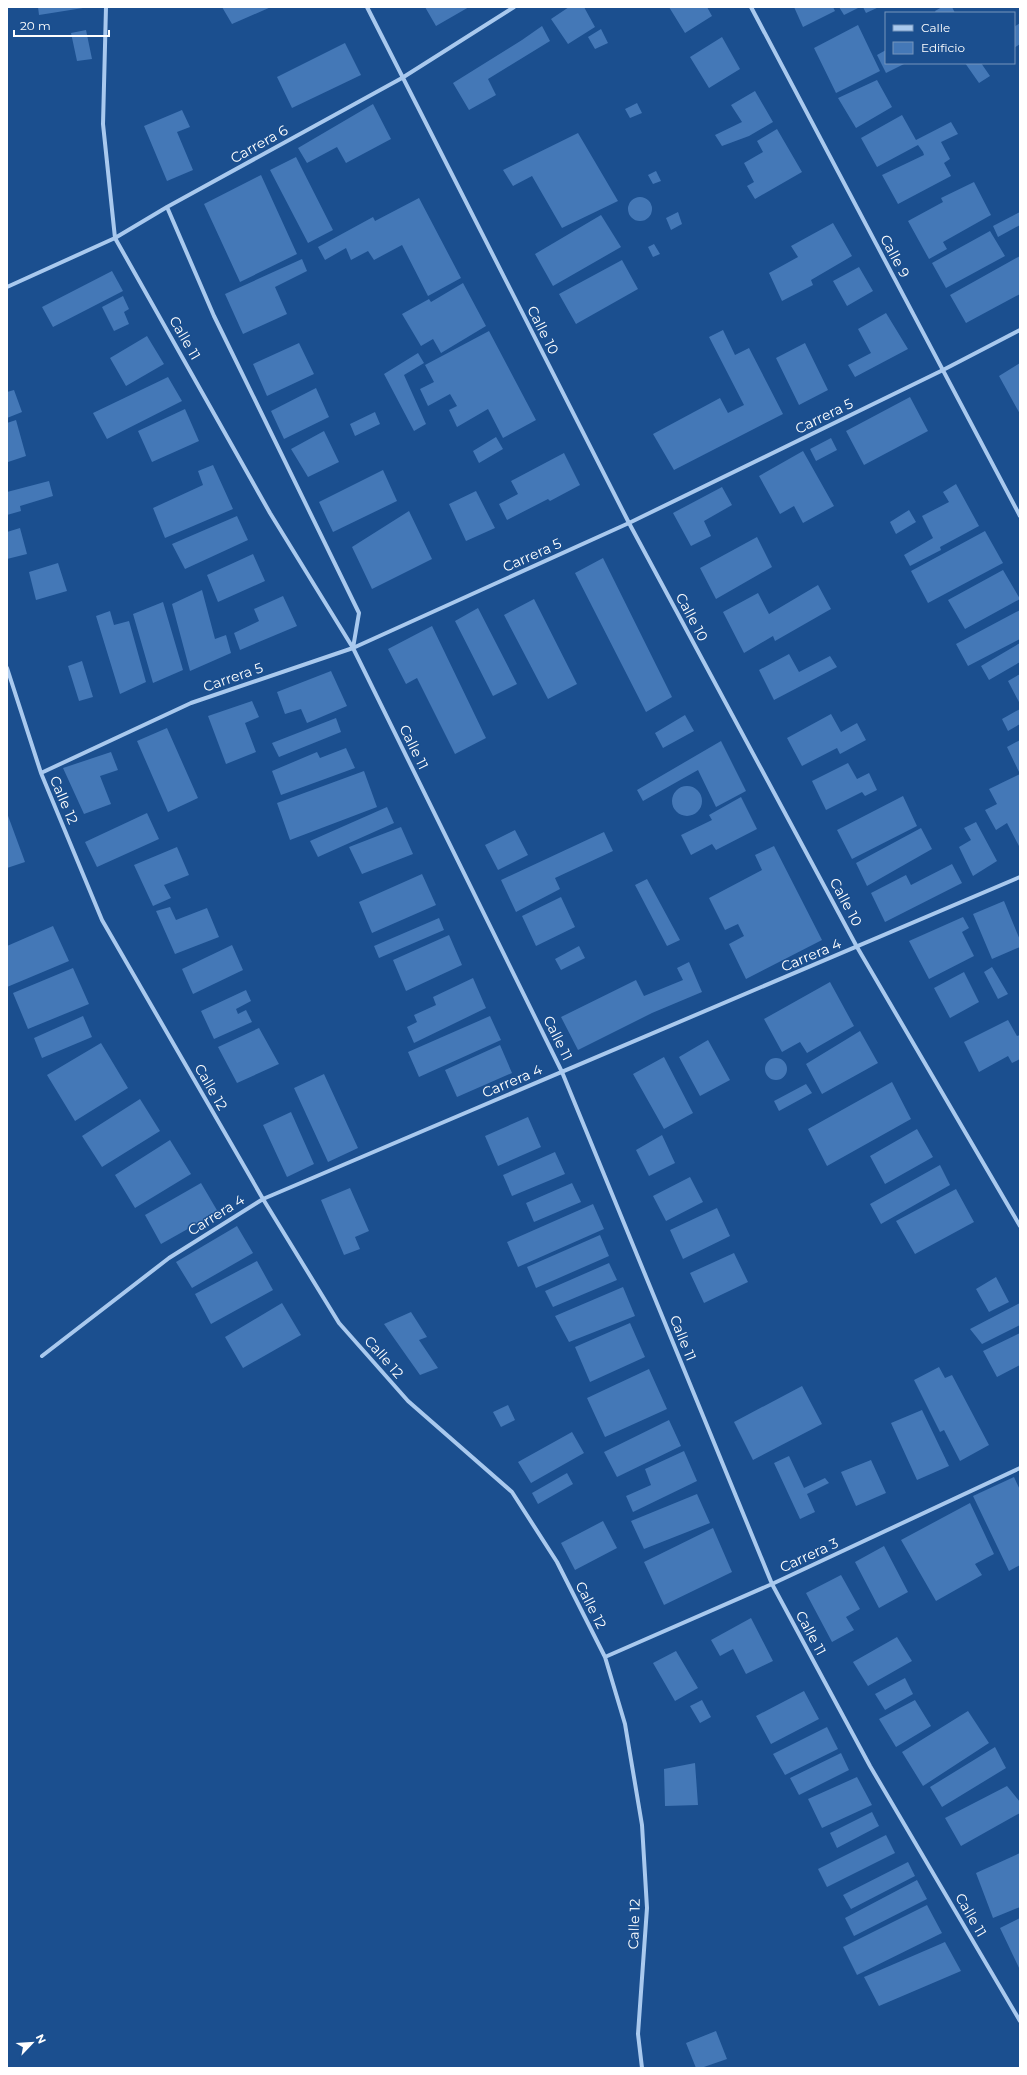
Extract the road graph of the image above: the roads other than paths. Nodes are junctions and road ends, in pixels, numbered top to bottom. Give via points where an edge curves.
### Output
1 (106, 7) edge
2 (367, 7) edge
3 (514, 7) edge
4 (751, 7) edge
5 (402, 78) junction
6 (166, 207) junction
7 (115, 238) junction
8 (7, 287) edge
9 (1020, 330) edge
10 (943, 370) junction
11 (1020, 516) edge
12 (629, 523) junction
13 (353, 648) junction
14 (7, 668) edge
15 (41, 773) junction
16 (1020, 877) edge
17 (857, 947) junction
18 (562, 1072) junction
19 (263, 1199) junction
20 (1020, 1226) edge
21 (42, 1356) dead end
22 (1020, 1468) edge
23 (772, 1584) junction
24 (605, 1658) junction
25 (1020, 2021) edge
26 (642, 2068) edge

1 - 7 street, Calle 11 via 103,124
2 - 5 street, Calle 10
3 - 5 street, Carrera 6
4 - 10 street, Calle 9
5 - 6 street, Carrera 6
5 - 12 street, Calle 10
6 - 7 street, Carrera 6
6 - 13 street via 214,316 359,614
7 - 8 street, Carrera 6
7 - 13 street, Calle 11 via 270,513
9 - 10 street, Carrera 5
10 - 11 street, Calle 9
10 - 12 street, Carrera 5
12 - 13 street, Carrera 5
12 - 17 street, Calle 10
13 - 15 street, Carrera 5 via 191,703
13 - 18 street, Calle 11
14 - 15 street, Calle 12
15 - 19 street, Calle 12 via 102,920
16 - 17 street, Carrera 4
17 - 18 street, Carrera 4
17 - 20 street, Calle 10
18 - 19 street, Carrera 4
18 - 23 street, Calle 11
19 - 21 street, Carrera 4 via 169,1258
19 - 24 street, Calle 12 via 339,1323 408,1401 512,1492 557,1562
22 - 23 street, Carrera 3
23 - 24 street, Carrera 3
23 - 25 street, Calle 11 via 870,1766
24 - 26 street, Calle 12 via 625,1724 642,1825 647,1908 638,2034

